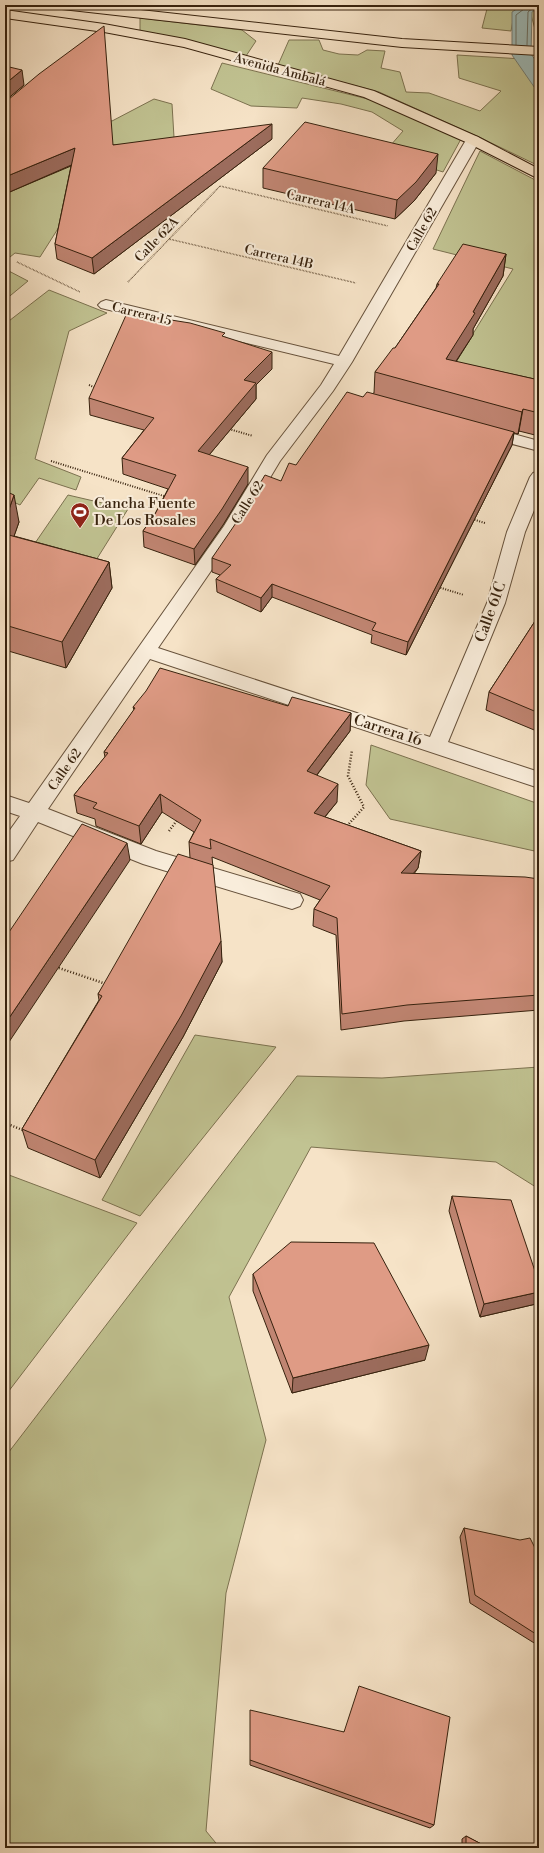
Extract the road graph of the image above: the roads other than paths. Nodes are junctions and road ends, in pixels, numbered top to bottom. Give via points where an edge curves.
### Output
1 (62, 5) edge
2 (5, 14) edge
3 (104, 28) junction
4 (92, 38) edge
5 (539, 52) edge
6 (473, 140) junction
7 (539, 175) edge
8 (106, 305) road end
9 (344, 362) junction
10 (471, 427) edge
11 (539, 446) edge
12 (539, 477) edge
13 (146, 651) junction
14 (436, 746) junction
15 (539, 780) edge
16 (5, 803) edge
17 (34, 812) junction
18 (5, 854) edge
19 (292, 900) dead end

1 - 5 main road via 402,43
2 - 3 main road, Avenida Ambalá
3 - 4 street
3 - 6 main road, Avenida Ambalá via 185,43 369,94
6 - 7 main road, Avenida Ambalá
6 - 9 street, Calle 62
8 - 9 street, Carrera 15
9 - 13 street, Calle 62 via 335,390 273,459 231,528
10 - 11 street
12 - 14 street, Calle 61C via 516,532 496,603
13 - 14 street, Carrera 16
13 - 17 street, Calle 62
14 - 15 street, Carrera 16
16 - 17 street
17 - 18 street, Calle 62
17 - 19 street via 151,858

